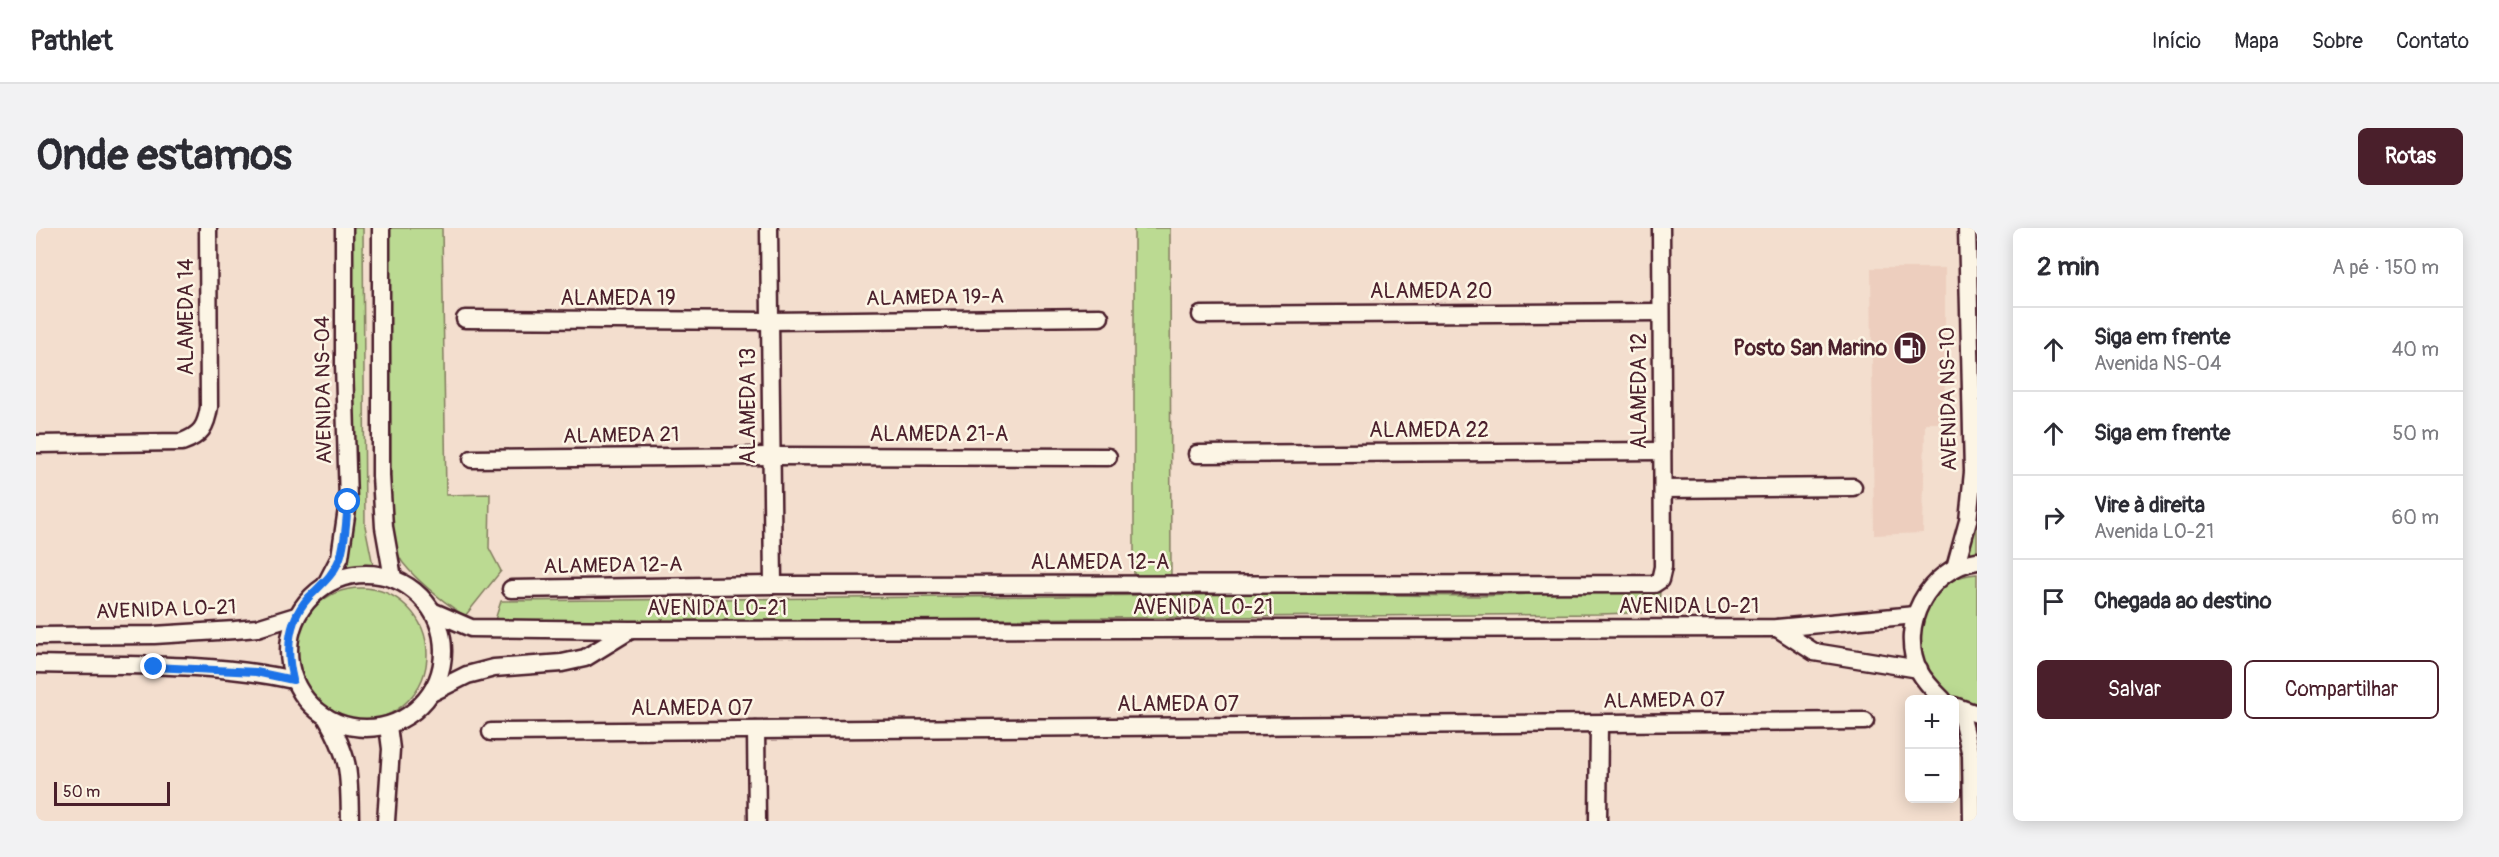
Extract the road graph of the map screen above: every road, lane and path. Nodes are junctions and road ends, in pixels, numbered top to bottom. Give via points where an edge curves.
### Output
1 (208, 228) edge
2 (344, 228) edge
3 (381, 228) edge
4 (769, 228) edge
5 (1661, 228) edge
6 (1966, 228) edge
7 (1661, 312) junction
8 (1201, 315) dead end
9 (1100, 317) dead end
10 (465, 319) dead end
11 (770, 321) junction
12 (36, 444) edge
13 (1662, 451) junction
14 (1197, 454) dead end
15 (770, 456) junction
16 (1108, 457) dead end
17 (472, 459) dead end
18 (1853, 487) dead end
19 (1663, 489) junction
20 (1663, 554) joint
21 (1977, 561) edge
22 (1955, 568) junction
23 (393, 578) junction
24 (326, 584) junction
25 (773, 585) junction
26 (511, 589) dead end
27 (434, 612) junction
28 (1915, 615) junction
29 (296, 616) junction
30 (1777, 628) junction
31 (630, 630) junction
32 (36, 636) edge
33 (36, 664) edge
34 (1918, 669) junction
35 (293, 680) junction
36 (433, 692) junction
37 (1939, 695) edge
38 (1959, 709) edge
39 (1977, 714) edge
40 (1959, 715) edge
41 (326, 717) junction
42 (1865, 721) dead end
43 (1599, 724) junction
44 (388, 726) junction
45 (756, 730) junction
46 (491, 732) dead end
47 (350, 821) edge
48 (386, 821) edge
49 (756, 821) edge
50 (1598, 821) edge
51 (1972, 821) edge

1 - 12 street, ALAMEDA 14 via 209,406 204,429 182,442
2 - 24 street, AVENIDA NS-04 via 348,502 340,557
3 - 23 street via 381,476
4 - 11 street, ALAMEDA 13
5 - 7 street, ALAMEDA 12
6 - 22 street, AVENIDA NS-10 via 1973,472 1968,521
7 - 8 street, ALAMEDA 20
7 - 13 street, ALAMEDA 12
9 - 11 street, ALAMEDA 19-A
10 - 11 street, ALAMEDA 19
11 - 15 street, ALAMEDA 13
13 - 14 street, ALAMEDA 22
13 - 19 street, ALAMEDA 12
15 - 16 street, ALAMEDA 21-A
15 - 17 street, ALAMEDA 21
15 - 25 street, ALAMEDA 13
18 - 19 street
19 - 20 street, ALAMEDA 12
20 - 25 street, ALAMEDA 12-A via 1660,580 1646,585
21 - 22 street
22 - 28 street via 1937,580
23 - 24 street via 371,573 347,575
23 - 27 street via 417,591
24 - 29 street
25 - 26 street, ALAMEDA 12-A
27 - 31 street, AVENIDA LO-21 via 471,628
27 - 36 street via 444,638 443,666
28 - 30 street, AVENIDA LO-21
28 - 34 street via 1913,652
29 - 32 street, AVENIDA LO-21 via 235,630
29 - 35 street via 289,636
30 - 31 street, AVENIDA LO-21
30 - 34 street, AVENIDA LO-21 via 1814,652
31 - 36 street, AVENIDA LO-21 via 585,658 494,668 467,675
33 - 35 street via 223,669
34 - 37 street
35 - 41 street via 306,701
36 - 44 street via 414,713
38 - 39 street
40 - 51 street via 1971,755
41 - 44 street via 356,728
41 - 47 street via 343,746 350,774
42 - 43 street, ALAMEDA 07
43 - 45 street, ALAMEDA 07
43 - 50 street
44 - 48 street via 391,749
45 - 46 street, ALAMEDA 07
45 - 49 street

